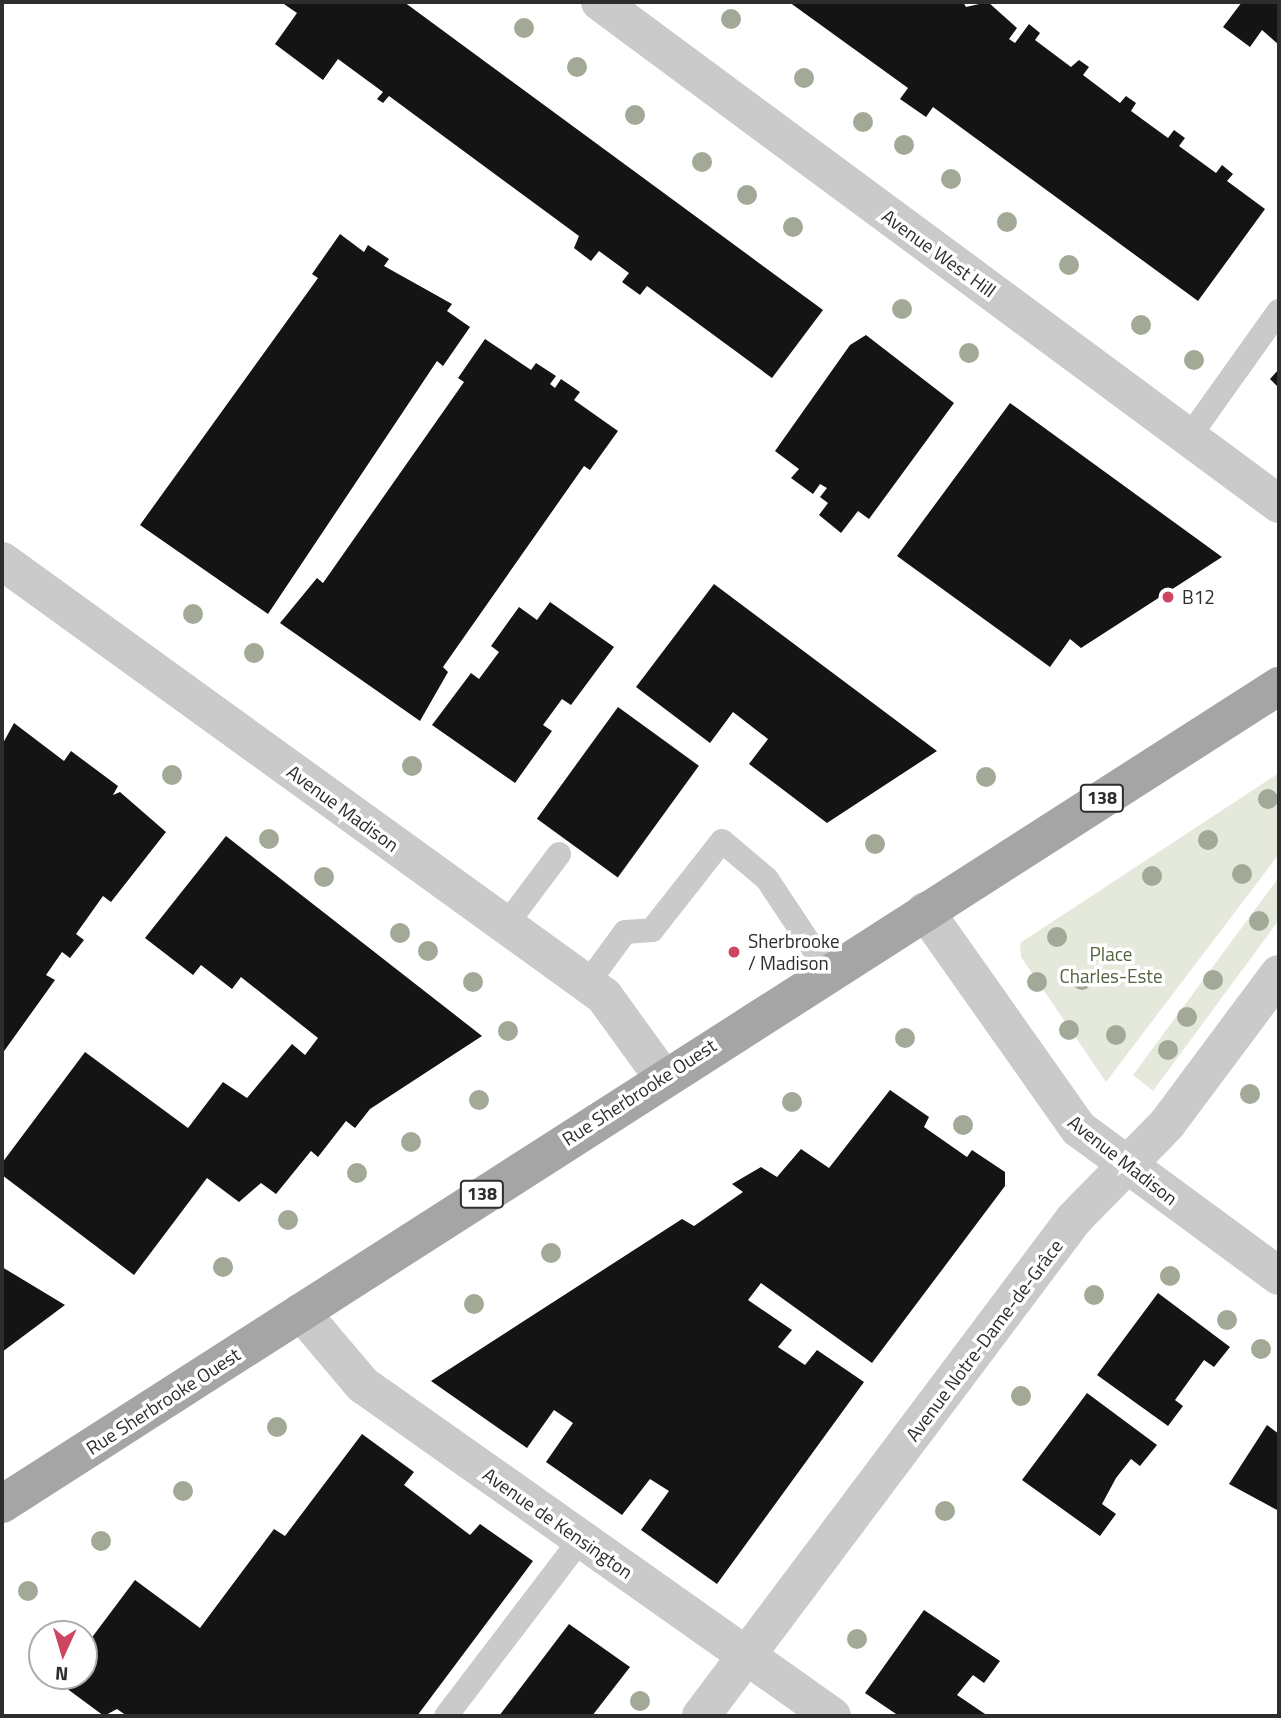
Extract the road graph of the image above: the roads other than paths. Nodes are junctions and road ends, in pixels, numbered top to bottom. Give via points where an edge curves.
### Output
1 (600, 2) edge
2 (1279, 311) edge
3 (1189, 438) junction
4 (1279, 504) edge
5 (2, 561) edge
6 (1279, 686) edge
7 (559, 854) dead end
8 (925, 911) junction
9 (505, 926) junction
10 (828, 971) junction
11 (1279, 974) edge
12 (587, 984) junction
13 (662, 1076) junction
14 (1126, 1165) junction
15 (1279, 1276) edge
16 (301, 1312) junction
17 (2, 1504) edge
18 (581, 1539) junction
19 (746, 1656) junction
20 (446, 1716) edge
21 (701, 1716) edge
22 (832, 1716) edge

1 - 3 street, Avenue West Hill
2 - 3 lane
3 - 4 street, Avenue West Hill
5 - 9 street, Avenue Madison
6 - 8 main road, Rue Sherbrooke Ouest / 138
7 - 9 lane
8 - 10 main road, Rue Sherbrooke Ouest / 138
8 - 14 street, Avenue Madison via 1062,1111
9 - 12 street, Avenue Madison
10 - 12 lane via 767,879 722,841 652,930 625,932
10 - 13 main road, Rue Sherbrooke Ouest / 138
11 - 14 street, Avenue Notre-Dame-de-Grâce via 1194,1091
12 - 13 street, Avenue Madison via 618,1012
13 - 16 main road, Rue Sherbrooke Ouest / 138
14 - 15 street, Avenue Madison
14 - 19 street, Avenue Notre-Dame-de-Grâce via 1074,1219
16 - 17 main road, Rue Sherbrooke Ouest / 138
16 - 18 street, Avenue de Kensington via 363,1385
18 - 19 street, Avenue de Kensington
18 - 20 lane
19 - 21 street, Avenue Notre-Dame-de-Grâce
19 - 22 street, Avenue de Kensington

